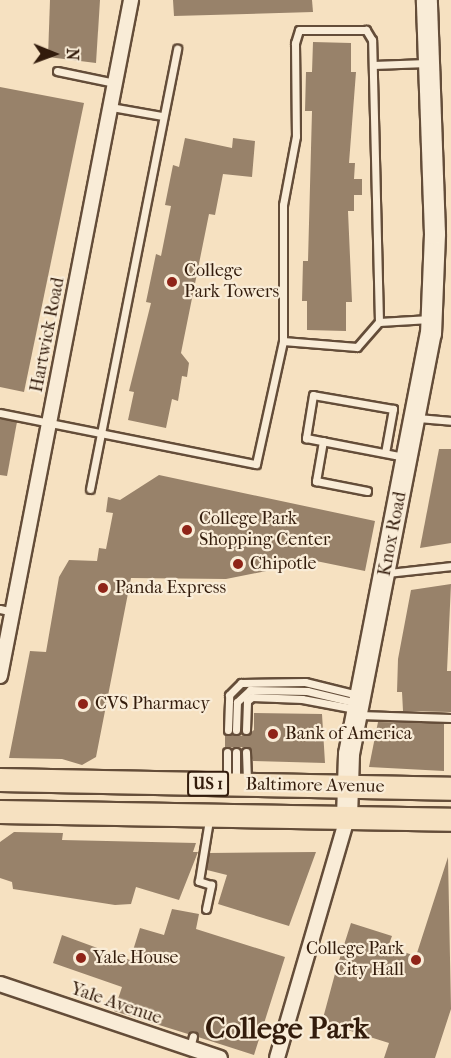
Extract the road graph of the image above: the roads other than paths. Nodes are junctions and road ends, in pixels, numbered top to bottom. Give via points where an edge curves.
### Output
1 (131, 0) edge
2 (427, 0) edge
3 (177, 48) dead end
4 (429, 62) junction
5 (373, 65) junction
6 (57, 71) dead end
7 (115, 84) junction
8 (111, 107) junction
9 (162, 116) junction
10 (432, 319) junction
11 (379, 322) junction
12 (283, 341) junction
13 (0, 413) edge
14 (416, 418) junction
15 (50, 421) junction
16 (451, 421) edge
17 (103, 434) junction
18 (323, 441) junction
19 (385, 453) junction
20 (408, 458) junction
21 (90, 489) dead end
22 (367, 491) dead end
23 (451, 567) edge
24 (385, 574) junction
25 (6, 610) edge
26 (0, 676) edge
27 (359, 706) junction
28 (451, 718) edge
29 (232, 730) dead end
30 (246, 730) dead end
31 (227, 752) dead end
32 (236, 752) dead end
33 (246, 752) dead end
34 (0, 780) edge
35 (236, 785) junction
36 (347, 788) junction
37 (451, 789) edge
38 (0, 812) edge
39 (209, 816) junction
40 (347, 818) junction
41 (451, 820) edge
42 (206, 909) dead end
43 (0, 984) edge
44 (220, 1058) edge
45 (277, 1058) edge

1 - 7 street, Hartwick Road
2 - 4 street, Knox Road
3 - 9 lane
4 - 5 lane
4 - 10 street, Knox Road via 435,234
5 - 11 lane
5 - 12 lane via 366,30 299,30 295,43 296,136 283,205
6 - 7 lane
7 - 8 street, Hartwick Road
8 - 9 lane
8 - 15 street, Hartwick Road
9 - 17 lane
10 - 11 lane
10 - 14 street, Knox Road
11 - 12 lane via 357,347
12 - 17 lane via 256,464
13 - 15 lane
14 - 16 lane
14 - 20 street, Knox Road
15 - 17 lane
15 - 25 street, Hartwick Road
17 - 21 lane
18 - 19 lane
18 - 19 lane via 306,438 313,395 393,409
18 - 22 lane via 316,481
19 - 20 lane
20 - 24 street, Knox Road
23 - 24 lane
24 - 27 street, Knox Road
25 - 26 street, Hartwick Road
27 - 28 lane
27 - 29 lane via 305,682 251,680 229,694
27 - 30 lane via 252,698 247,702
27 - 36 street, Knox Road
31 - 35 lane
32 - 35 lane
33 - 35 lane
34 - 35 main road, Baltimore Avenue / US 1
35 - 36 main road, Baltimore Avenue / US 1
36 - 37 main road, Baltimore Avenue / US 1
36 - 40 street, Knox Road
38 - 39 main road, Baltimore Avenue / US 1
39 - 40 main road, Baltimore Avenue / US 1
39 - 42 lane via 199,881 211,885
40 - 41 main road, Baltimore Avenue / US 1
40 - 45 street, Knox Road
43 - 44 street, Yale Avenue via 192,1042

